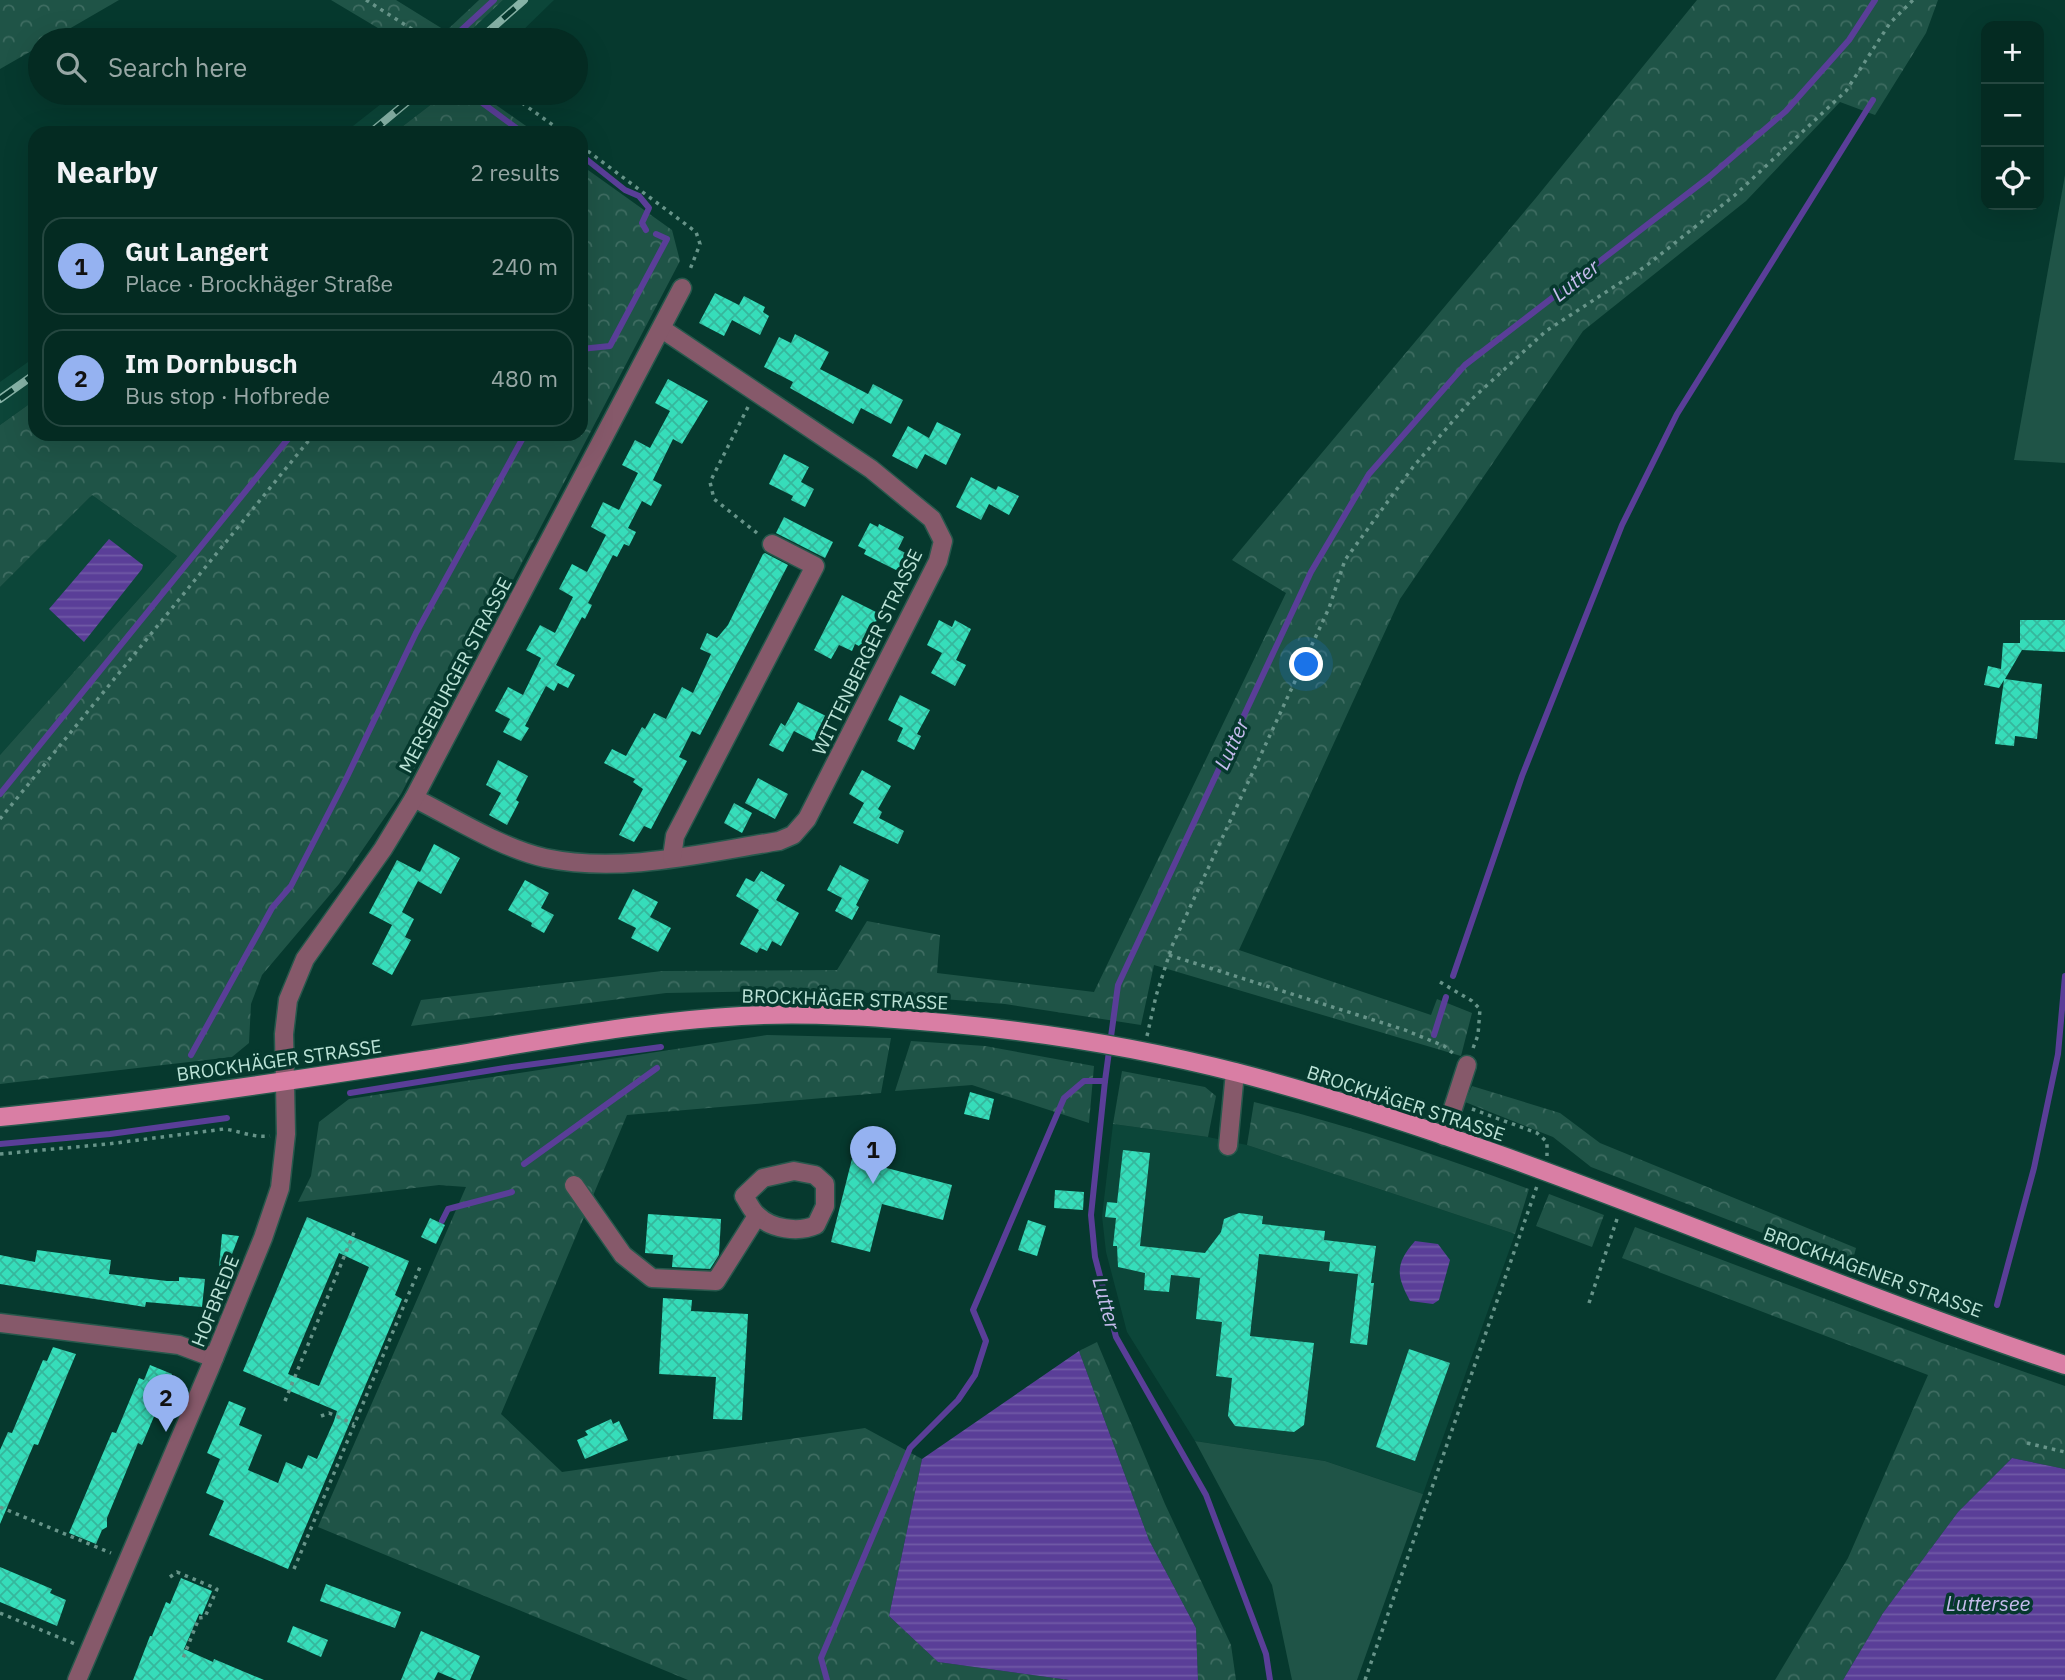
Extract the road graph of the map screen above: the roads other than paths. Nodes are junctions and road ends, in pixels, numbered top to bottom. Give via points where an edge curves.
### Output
1 (682, 288) dead end
2 (662, 329) junction
3 (772, 544) road end
4 (414, 798) junction
5 (672, 857) junction
6 (1467, 1065) road end
7 (1235, 1072) junction
8 (285, 1082) junction
9 (0, 1117) edge
10 (1444, 1136) junction
11 (1228, 1146) dead end
12 (574, 1185) dead end
13 (757, 1216) junction
14 (1668, 1217) joint
15 (0, 1323) edge
16 (214, 1357) junction
17 (2065, 1365) edge
18 (77, 1680) edge

1 - 2 street, MERSEBURGER STRASSE
2 - 4 street, MERSEBURGER STRASSE
2 - 5 street, WITTENBERGER STRASSE via 871,469 932,519 943,541 938,561 807,819 793,835 779,841
3 - 5 street via 815,566 675,835
4 - 5 street, WITTENBERGER STRASSE via 508,845 543,857 584,863
4 - 8 street, MERSEBURGER STRASSE via 305,959 288,1000
6 - 10 street
7 - 8 main road, BROCKHÄGER STRASSE via 1063,1037 905,1019 742,1016 611,1029
7 - 10 main road, BROCKHÄGER STRASSE
7 - 11 street
8 - 9 main road, BROCKHÄGER STRASSE
8 - 16 street, HOFBREDE via 280,1188
10 - 14 main road, BROCKHÄGER STRASSE
12 - 13 street via 623,1255 652,1278 716,1280
13 - 13 street via 744,1196 763,1178 794,1171 815,1175 825,1184 825,1206 816,1225 804,1230 783,1228
14 - 17 main road, BROCKHAGENER STRASSE
15 - 16 street via 179,1345
16 - 18 street, HOFBREDE

